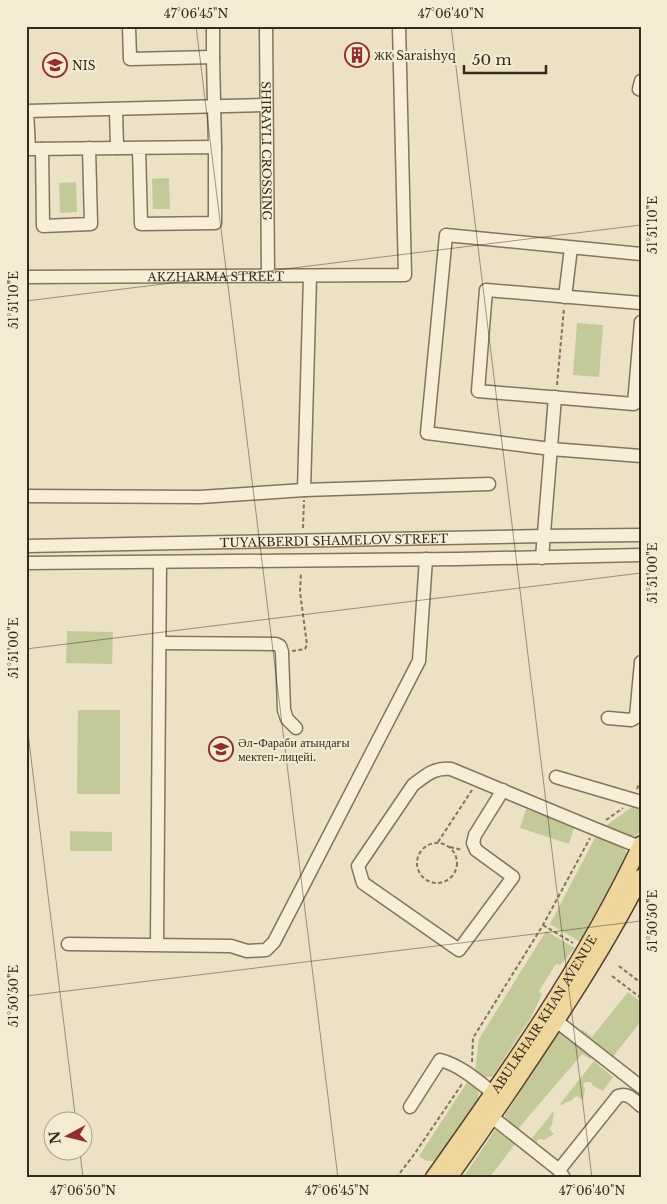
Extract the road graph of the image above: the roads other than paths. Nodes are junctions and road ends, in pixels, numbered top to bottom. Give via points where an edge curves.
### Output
1 (129, 26) edge
2 (213, 26) edge
3 (266, 26) edge
4 (399, 26) edge
5 (214, 58) junction
6 (641, 80) edge
7 (641, 90) edge
8 (266, 105) junction
9 (214, 107) junction
10 (116, 109) junction
11 (215, 147) junction
12 (42, 148) junction
13 (89, 148) junction
14 (117, 148) junction
15 (139, 148) junction
16 (571, 248) junction
17 (641, 254) edge
18 (268, 276) junction
19 (310, 276) junction
20 (26, 277) edge
21 (565, 297) junction
22 (641, 304) edge
23 (641, 322) edge
24 (555, 398) junction
25 (551, 449) junction
26 (641, 456) edge
27 (489, 484) dead end
28 (304, 490) junction
29 (26, 496) edge
30 (641, 535) edge
31 (542, 536) junction
32 (262, 540) junction
33 (26, 546) edge
34 (641, 555) edge
35 (542, 558) junction
36 (426, 559) junction
37 (262, 560) junction
38 (160, 562) junction
39 (26, 563) edge
40 (160, 643) junction
41 (641, 662) edge
42 (608, 718) dead end
43 (296, 728) dead end
44 (556, 778) dead end
45 (503, 790) junction
46 (635, 800) edge
47 (640, 846) edge
48 (635, 883) edge
49 (68, 944) dead end
50 (157, 944) junction
51 (551, 1017) junction
52 (641, 1087) edge
53 (493, 1093) junction
54 (641, 1106) edge
55 (410, 1107) dead end
56 (492, 1117) junction
57 (561, 1174) edge
58 (433, 1178) edge
59 (449, 1178) edge

1 - 5 street via 130,59
2 - 5 street
3 - 8 street, SHIRAYLI CROSSING
4 - 19 street, AKZHARMA STREET via 404,275
5 - 9 street
6 - 7 street
8 - 9 street
8 - 18 street, SHIRAYLI CROSSING
9 - 10 street
9 - 11 street
10 - 12 street via 27,111 29,149
10 - 14 street
11 - 15 street
11 - 15 street via 215,223 141,224
12 - 13 street
12 - 13 street via 43,226 91,224
13 - 14 street
14 - 15 street
16 - 17 street
16 - 21 street
16 - 25 street via 446,235 427,433
18 - 19 street, AKZHARMA STREET
18 - 20 street, AKZHARMA STREET
19 - 28 street
21 - 22 street
21 - 24 street via 486,290 478,391
23 - 24 street via 634,404
24 - 25 street
25 - 26 street
25 - 31 street
27 - 28 street
28 - 29 street via 200,497
30 - 31 street, TUYAKBERDI SHAMELOV STREET
31 - 32 street, TUYAKBERDI SHAMELOV STREET
31 - 35 street
32 - 33 street, TUYAKBERDI SHAMELOV STREET
32 - 37 street
34 - 35 street, TUYAKBERDI SHAMELOV STREET
35 - 36 street, TUYAKBERDI SHAMELOV STREET
36 - 37 street, TUYAKBERDI SHAMELOV STREET
36 - 50 street via 420,661 274,942 266,950 246,951 231,946
37 - 38 street, TUYAKBERDI SHAMELOV STREET
38 - 39 street, TUYAKBERDI SHAMELOV STREET
38 - 40 street
40 - 43 street via 280,646 284,710
40 - 50 street
41 - 42 street via 636,717 631,720
44 - 46 street
45 - 45 street via 473,843 476,850 513,877 459,950 363,883 358,866 413,785 425,775 443,768 452,769
45 - 47 street
47 - 48 main road, ABULKHAIR KHAN AVENUE
48 - 51 main road, ABULKHAIR KHAN AVENUE via 585,950
49 - 50 street
51 - 52 street
51 - 53 main road, ABULKHAIR KHAN AVENUE
51 - 56 main road, ABULKHAIR KHAN AVENUE
53 - 55 street via 469,1074 440,1060
53 - 58 main road, ABULKHAIR KHAN AVENUE
54 - 57 street via 627,1094 618,1096
56 - 57 street
56 - 59 main road, ABULKHAIR KHAN AVENUE

